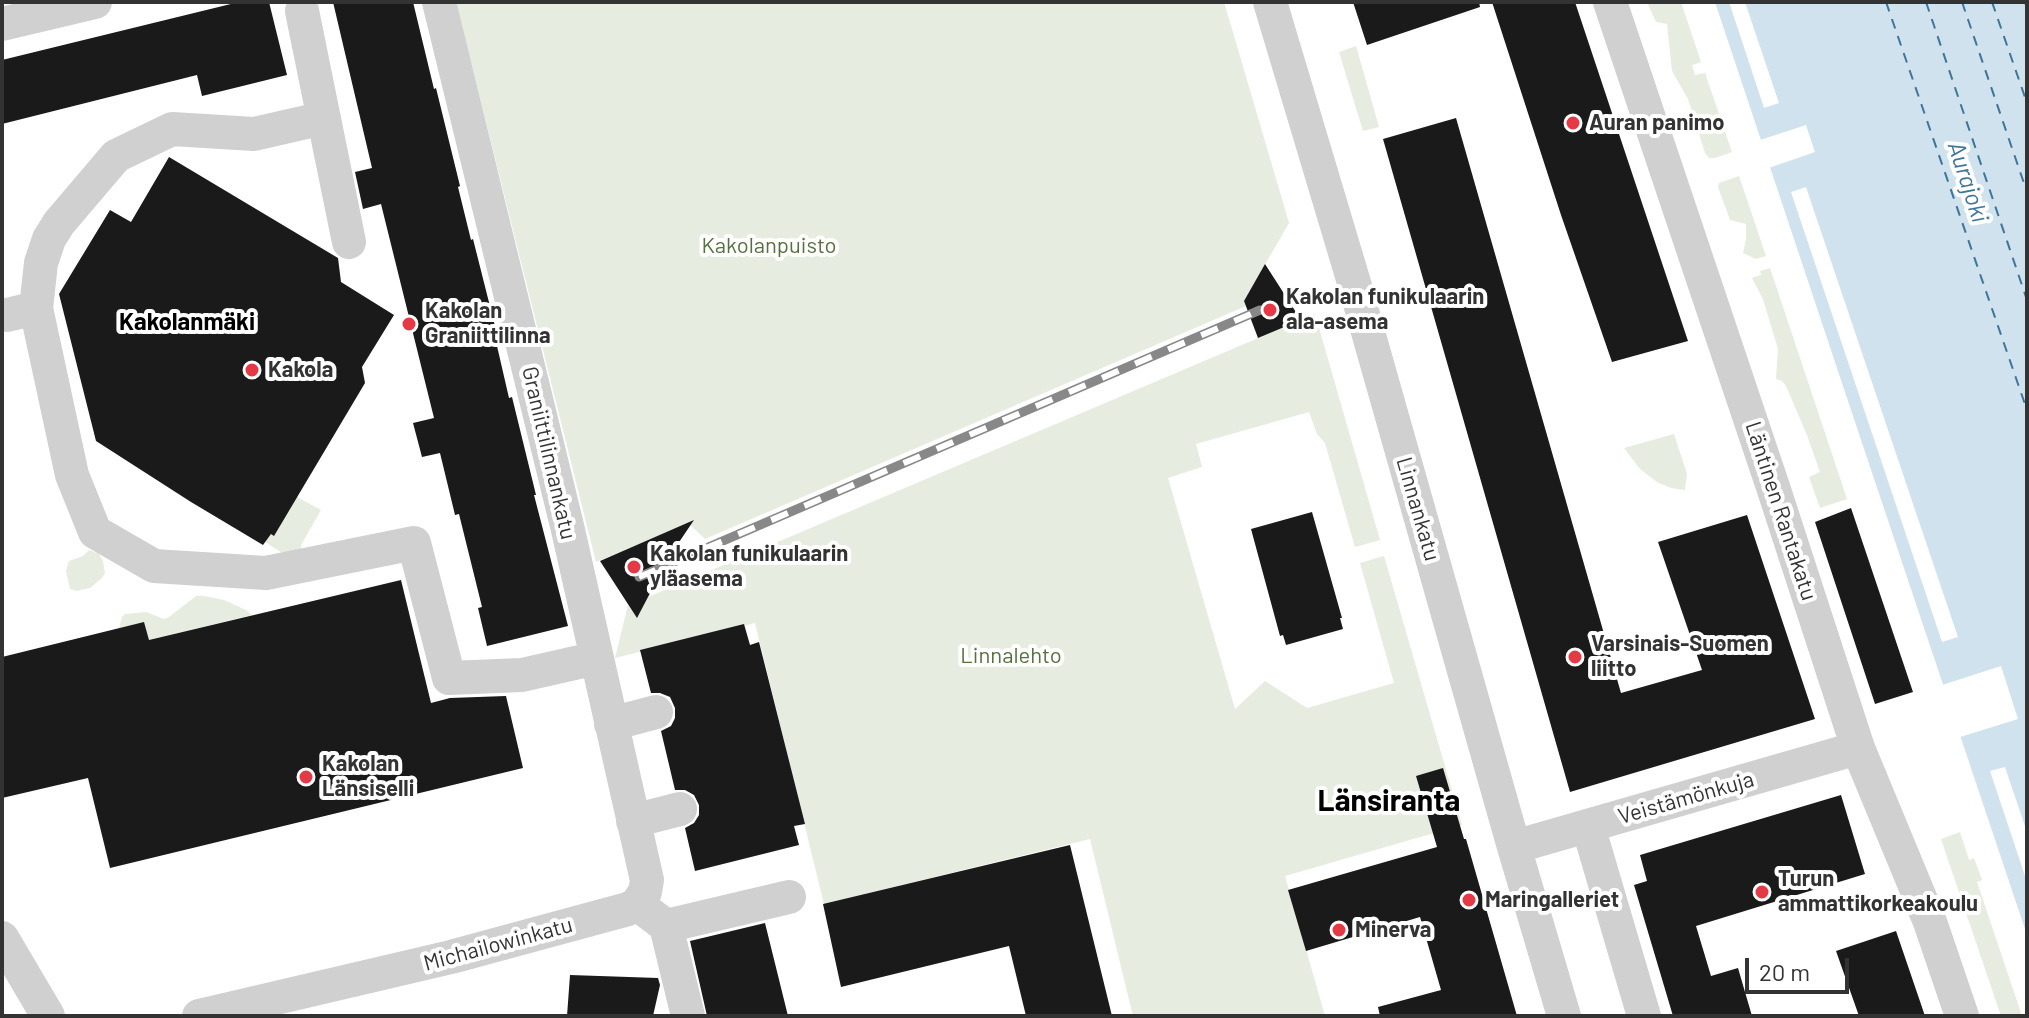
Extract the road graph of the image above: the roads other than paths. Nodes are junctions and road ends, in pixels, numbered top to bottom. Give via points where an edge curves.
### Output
1 (95, 2) edge
2 (439, 2) edge
3 (1270, 2) edge
4 (1610, 2) edge
5 (302, 11) dead end
6 (2, 24) edge
7 (324, 118) junction
8 (349, 242) dead end
9 (597, 658) junction
10 (656, 712) dead end
11 (611, 724) junction
12 (1858, 748) junction
13 (680, 809) dead end
14 (633, 821) junction
15 (1588, 826) junction
16 (1514, 847) junction
17 (789, 897) dead end
18 (637, 904) junction
19 (666, 926) junction
20 (2, 938) edge
21 (48, 1016) edge
22 (199, 1016) edge
23 (688, 1016) edge
24 (1564, 1016) edge
25 (1644, 1016) edge
26 (1962, 1016) edge

1 - 6 street
2 - 9 street, Graniittilinnankatu
3 - 16 street, Linnankatu
4 - 12 street, Läntinen Rantakatu
5 - 7 street
7 - 8 street
7 - 9 street via 254,134 172,129 116,156 49,239 21,311 95,532 154,566 266,573 414,543 449,678 522,675
9 - 11 street, Graniittilinnankatu
10 - 11 street
11 - 14 street, Graniittilinnankatu
12 - 15 street, Veistämönkuja
12 - 26 street, Läntinen Rantakatu via 1930,922
13 - 14 street
14 - 18 street, Graniittilinnankatu via 647,880
15 - 16 street, Veistämönkuja
15 - 25 street
16 - 24 street, Linnankatu
17 - 19 street
18 - 19 street
18 - 22 street, Michailowinkatu via 451,957
19 - 23 street
20 - 21 street

